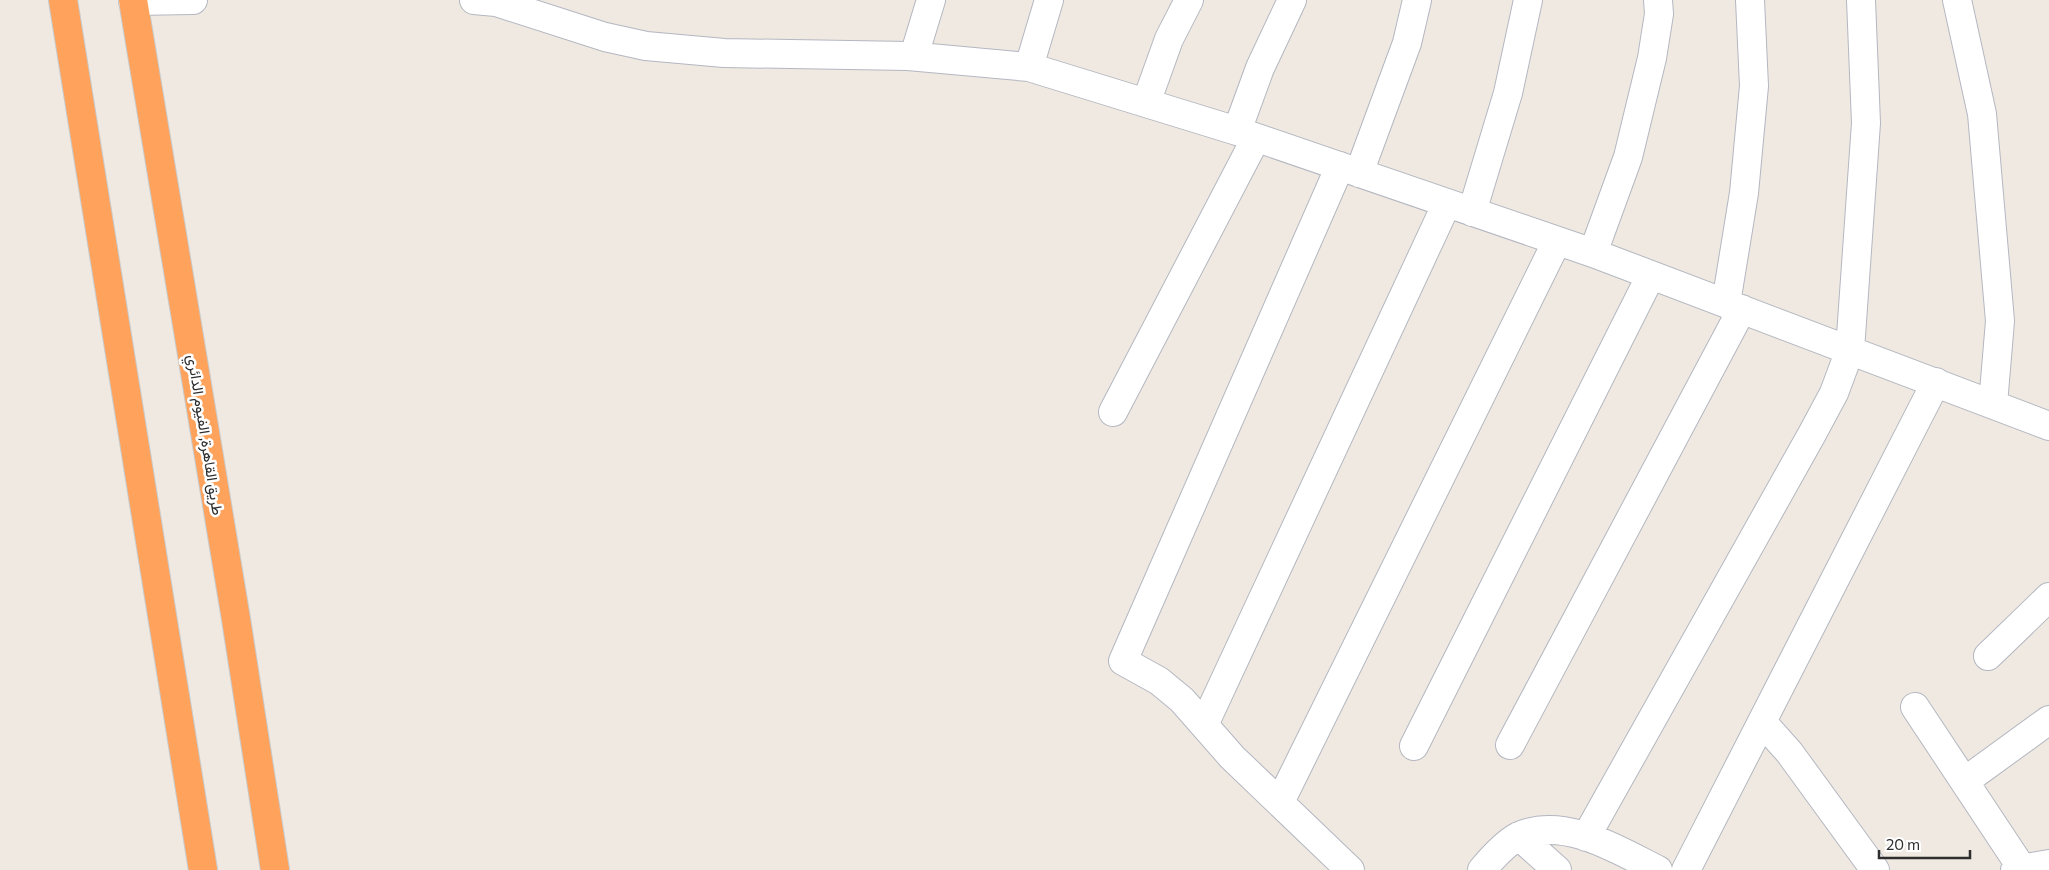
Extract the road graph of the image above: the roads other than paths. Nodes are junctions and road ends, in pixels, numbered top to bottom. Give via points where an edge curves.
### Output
1 (63, 0) edge
2 (193, 0) edge
3 (474, 0) edge
4 (931, 0) edge
5 (1049, 0) edge
6 (1190, 0) edge
7 (1292, 0) edge
8 (1417, 0) edge
9 (1528, 0) edge
10 (1658, 0) edge
11 (1750, 0) edge
12 (1861, 0) edge
13 (1957, 0) edge
14 (133, 1) edge
15 (914, 56) junction
16 (1029, 67) junction
17 (1146, 103) junction
18 (1246, 134) junction
19 (1349, 170) junction
20 (1448, 202) junction
21 (1472, 212) junction
22 (1557, 241) junction
23 (1592, 253) junction
24 (1651, 275) junction
25 (1734, 306) junction
26 (1850, 350) junction
27 (1936, 382) junction
28 (1994, 404) junction
29 (1113, 412) dead end
30 (2049, 426) edge
31 (2049, 597) edge
32 (1988, 656) dead end
33 (1915, 708) dead end
34 (2049, 720) edge
35 (1762, 722) junction
36 (1204, 725) junction
37 (1510, 745) dead end
38 (1414, 746) dead end
39 (1965, 781) junction
40 (1280, 802) junction
41 (1519, 836) junction
42 (1586, 837) junction
43 (2049, 864) edge
44 (2018, 869) edge
45 (203, 870) edge
46 (275, 870) edge
47 (1350, 870) edge
48 (1482, 870) edge
49 (1556, 870) edge
50 (1658, 870) edge
51 (1686, 870) edge
52 (1875, 870) edge

1 - 45 highway
2 - 14 street
3 - 15 street via 496,2 646,46 724,53
4 - 15 street
5 - 16 street
6 - 17 street via 1169,39
7 - 18 street via 1260,68
8 - 19 street via 1407,43
9 - 21 street via 1508,93
10 - 23 street via 1652,58 1628,157
11 - 25 street via 1754,86
12 - 26 street via 1866,124
13 - 28 street via 1983,124 2000,321
14 - 46 highway, طريق القاهرة, الفيوم الدائري
15 - 16 street
16 - 17 street
17 - 18 street
18 - 19 street
18 - 29 street
19 - 20 street
19 - 36 street via 1123,660 1166,687
20 - 21 street
20 - 36 street
21 - 22 street
22 - 23 street
22 - 40 street
23 - 24 street
24 - 25 street
24 - 38 street
25 - 26 street
25 - 37 street
26 - 27 street
26 - 42 street via 1834,392 1812,434
27 - 28 street
27 - 35 street
28 - 30 street
31 - 32 street
33 - 39 street
34 - 39 street
35 - 51 street
35 - 52 street via 1789,752
36 - 40 street
39 - 44 street
40 - 47 street
41 - 42 street via 1543,830
41 - 48 street
41 - 49 street
42 - 50 street
43 - 44 street

